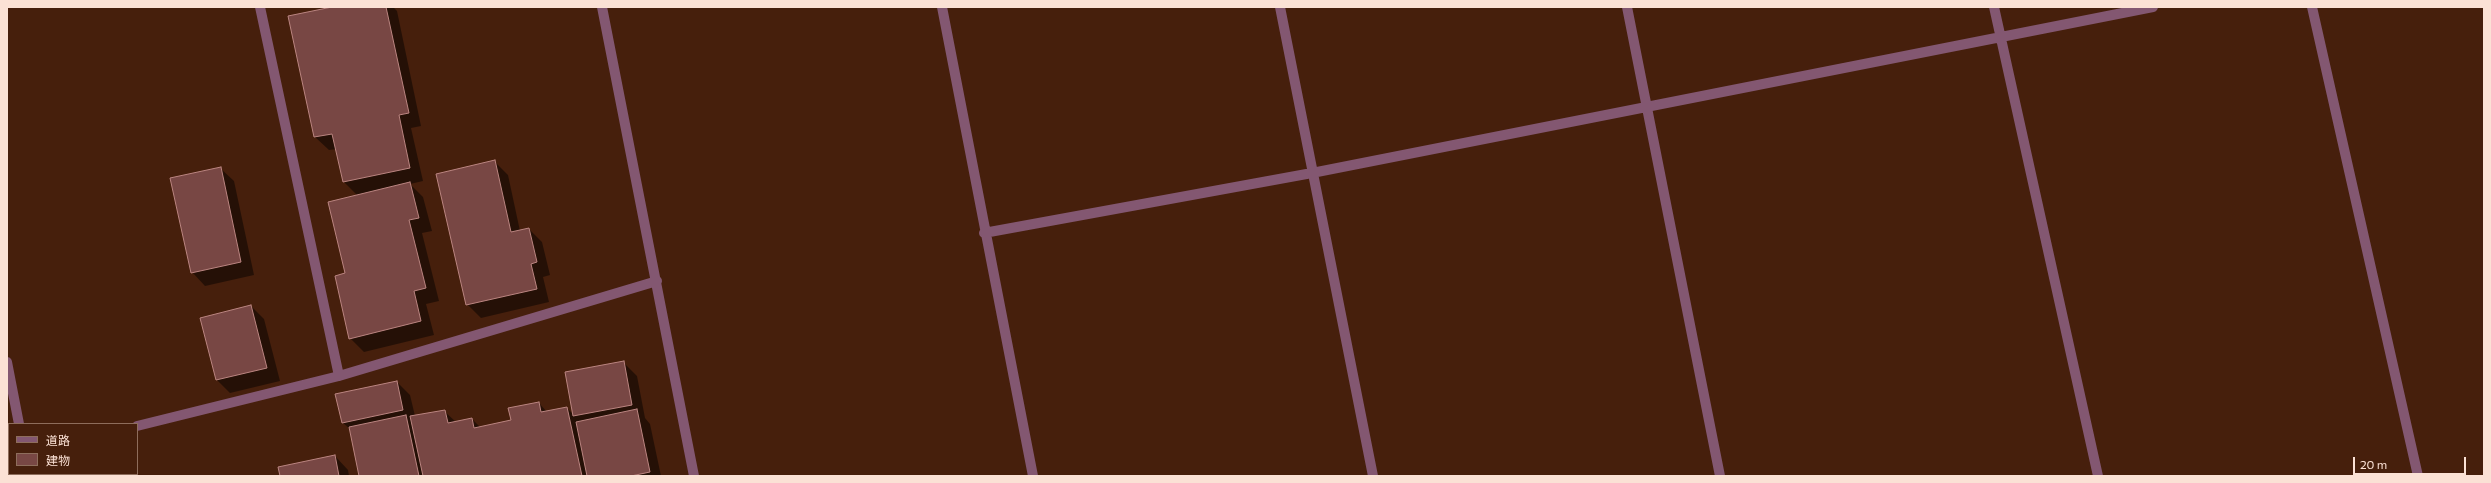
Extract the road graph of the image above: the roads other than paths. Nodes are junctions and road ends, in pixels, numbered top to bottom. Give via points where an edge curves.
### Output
1 (260, 7) edge
2 (602, 7) edge
3 (942, 7) edge
4 (1280, 7) edge
5 (1627, 7) edge
6 (1994, 7) edge
7 (2153, 7) edge
8 (2312, 7) edge
9 (2000, 37) junction
10 (1646, 107) junction
11 (1312, 172) junction
12 (984, 233) junction
13 (657, 281) junction
14 (7, 362) edge
15 (338, 376) junction
16 (19, 423) edge
17 (138, 426) edge
18 (694, 476) edge
19 (1033, 476) edge
20 (1373, 476) edge
21 (1720, 476) edge
22 (2098, 476) edge
23 (2418, 476) edge

1 - 15 street
2 - 13 street
3 - 12 street
4 - 11 street
5 - 10 street
6 - 9 street
7 - 9 street
8 - 23 street
9 - 10 street
9 - 22 street
10 - 11 street
10 - 21 street
11 - 12 street
11 - 20 street
12 - 19 street
13 - 15 street
13 - 18 street
14 - 16 street
15 - 17 street

